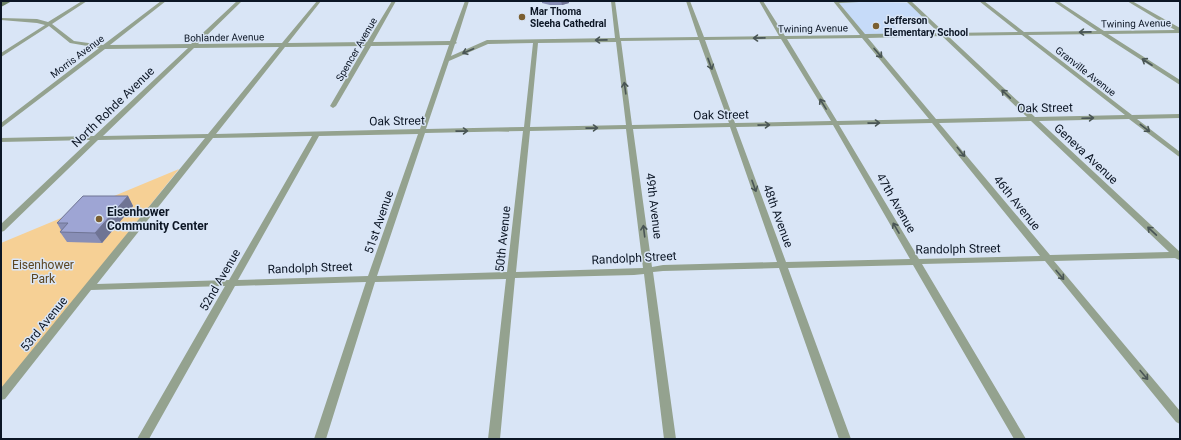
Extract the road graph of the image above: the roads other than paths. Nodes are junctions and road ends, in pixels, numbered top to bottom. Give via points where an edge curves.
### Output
1 (8, 1) edge
2 (85, 1) edge
3 (164, 1) edge
4 (240, 1) edge
5 (320, 1) edge
6 (394, 1) edge
7 (467, 1) edge
8 (613, 1) edge
9 (688, 1) edge
10 (761, 1) edge
11 (859, 1) edge
12 (908, 1) edge
13 (981, 1) edge
14 (1055, 1) edge
15 (1129, 1) edge
16 (836, 2) edge
17 (1, 5) edge
18 (1, 18) edge
19 (49, 24) junction
20 (1180, 31) edge
21 (1102, 32) junction
22 (1023, 33) junction
23 (944, 35) junction
24 (863, 36) junction
25 (782, 37) junction
26 (701, 39) junction
27 (618, 40) junction
28 (536, 41) junction
29 (454, 43) junction
30 (369, 44) junction
31 (192, 46) junction
32 (283, 46) junction
33 (104, 47) junction
34 (1, 55) edge
35 (449, 59) junction
36 (1180, 83) edge
37 (333, 106) dead end
38 (1180, 116) edge
39 (1131, 117) junction
40 (1033, 119) junction
41 (936, 122) junction
42 (835, 123) junction
43 (732, 125) junction
44 (1, 126) edge
45 (631, 127) junction
46 (528, 129) junction
47 (423, 131) junction
48 (318, 133) junction
49 (210, 135) junction
50 (96, 138) junction
51 (1, 140) edge
52 (1180, 155) edge
53 (1, 228) edge
54 (1179, 256) edge
55 (1047, 259) junction
56 (915, 262) junction
57 (783, 265) junction
58 (648, 270) junction
59 (511, 275) junction
60 (372, 278) junction
61 (233, 282) junction
62 (89, 286) junction
63 (1, 396) edge
64 (1180, 419) edge
65 (144, 439) edge
66 (320, 439) edge
67 (494, 439) edge
68 (670, 439) edge
69 (845, 439) edge
70 (1020, 439) edge

1 - 17 main road
2 - 19 street
3 - 33 street, Morris Avenue
4 - 31 street, North Rohde Avenue
5 - 32 street, 53rd Avenue
6 - 30 street, Spencer Avenue
7 - 29 street, 51st Avenue
8 - 27 street, 49th Avenue
9 - 26 street, 48th Avenue
10 - 25 street, 47th Avenue
11 - 16 street
12 - 23 street, Geneva Avenue
13 - 22 street, Granville Avenue
14 - 21 street
15 - 20 street
16 - 24 street, 46th Avenue
18 - 19 street, Bohlander Avenue
19 - 33 street, Bohlander Avenue via 72,42
19 - 34 street
20 - 21 street, Twining Avenue
21 -> 22 street, Twining Avenue
36 -> 21 street
22 - 23 street, Twining Avenue
22 - 39 street, Granville Avenue
23 - 24 street, Twining Avenue
40 -> 23 street, Geneva Avenue
24 - 25 street, Twining Avenue
24 -> 41 street, 46th Avenue
25 -> 26 street, Twining Avenue
42 -> 25 street, 47th Avenue
26 - 27 street, Twining Avenue
26 -> 43 street, 48th Avenue
27 -> 28 street, Twining Avenue
45 -> 27 street, 49th Avenue
28 -> 35 street, Twining Avenue via 486,42
28 - 46 street, 50th Avenue
29 - 30 street, Bohlander Avenue
29 - 35 street, 51st Avenue
30 - 32 street, Bohlander Avenue
30 - 37 street, Spencer Avenue
31 - 32 street, Bohlander Avenue
31 - 33 street, Bohlander Avenue
31 - 50 street, North Rohde Avenue
32 - 49 street, 53rd Avenue
33 - 44 street, Morris Avenue
35 - 47 street, 51st Avenue
38 - 39 street, Oak Street
40 -> 39 street, Oak Street
39 -> 52 street, Granville Avenue
40 - 41 street, Oak Street
54 -> 40 street, Geneva Avenue
42 -> 41 street, Oak Street
41 -> 55 street, 46th Avenue
43 -> 42 street, Oak Street
56 -> 42 street, 47th Avenue
43 - 45 street, Oak Street
43 -> 57 street, 48th Avenue
46 -> 45 street, Oak Street
58 -> 45 street, 49th Avenue
47 -> 46 street, Oak Street
46 - 59 street, 50th Avenue
47 - 48 street, Oak Street
47 - 60 street, 51st Avenue
48 - 49 street, Oak Street
48 - 61 street, 52nd Avenue
49 - 50 street, Oak Street
49 - 62 street, 53rd Avenue
50 - 51 street, Oak Street
50 - 53 street, North Rohde Avenue
54 - 55 street, Randolph Street
55 - 56 street, Randolph Street
55 -> 64 street, 46th Avenue
56 - 57 street, Randolph Street
56 - 70 street, 47th Avenue
57 - 58 street, Randolph Street
57 - 69 street, 48th Avenue
58 - 59 street, Randolph Street
58 - 68 street, 49th Avenue
59 - 60 street, Randolph Street
59 - 67 street, 50th Avenue
60 - 61 street, Randolph Street
60 - 66 street, 51st Avenue
61 - 62 street, Randolph Street
61 - 65 street, 52nd Avenue
62 - 63 street, 53rd Avenue

